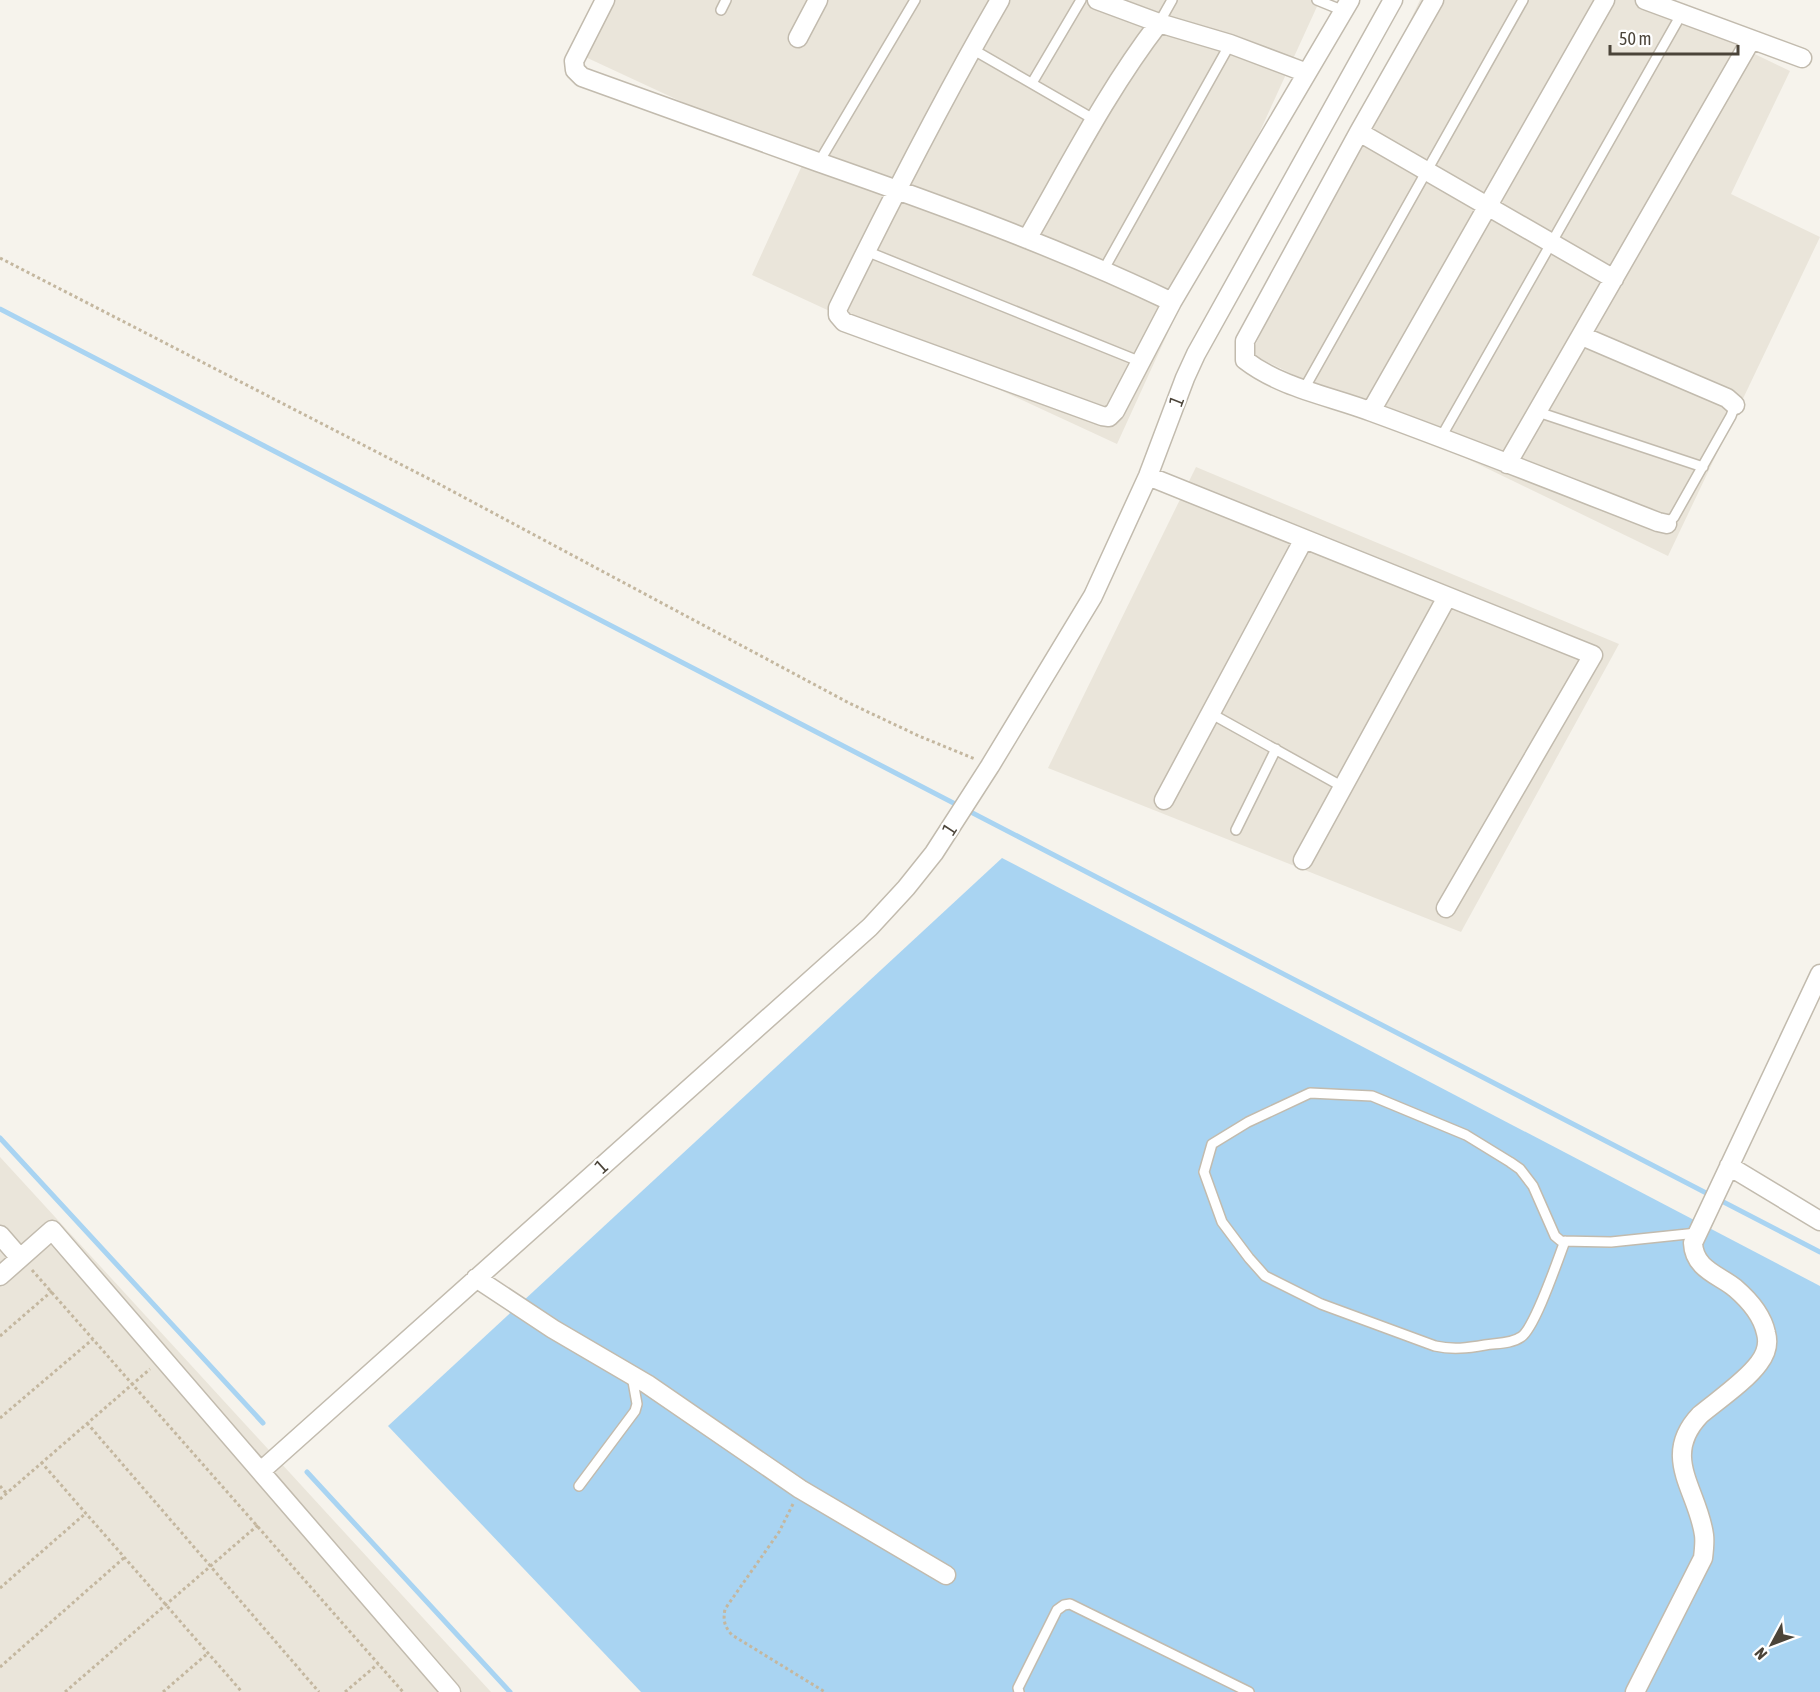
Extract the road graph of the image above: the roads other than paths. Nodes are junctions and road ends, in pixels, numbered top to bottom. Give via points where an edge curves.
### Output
1 (605, 0) edge
2 (726, 0) edge
3 (818, 0) edge
4 (915, 0) edge
5 (1000, 0) edge
6 (1082, 0) edge
7 (1097, 0) edge
8 (1172, 0) edge
9 (1317, 0) edge
10 (1393, 0) edge
11 (1434, 0) edge
12 (1523, 0) edge
13 (1605, 0) edge
14 (1645, 0) edge
15 (1347, 5) edge
16 (721, 10) dead end
17 (1682, 14) junction
18 (1160, 23) junction
19 (798, 39) dead end
20 (1752, 40) junction
21 (1230, 44) junction
22 (972, 49) junction
23 (1802, 58) dead end
24 (1307, 73) junction
25 (1032, 84) junction
26 (1095, 120) junction
27 (1359, 132) junction
28 (819, 162) junction
29 (1426, 171) junction
30 (897, 189) junction
31 (1487, 206) junction
32 (1027, 238) junction
33 (1551, 243) junction
34 (866, 251) junction
35 (1104, 269) junction
36 (1614, 279) junction
37 (1172, 302) junction
38 (1582, 336) junction
39 (1141, 362) junction
40 (1304, 389) junction
41 (1735, 405) joint
42 (1371, 411) junction
43 (1538, 412) junction
44 (1440, 439) junction
45 (1507, 464) junction
46 (1703, 467) junction
47 (1148, 476) junction
48 (1667, 524) joint
49 (1304, 539) junction
50 (1447, 597) junction
51 (1210, 713) junction
52 (1276, 749) junction
53 (1343, 787) junction
54 (1164, 800) dead end
55 (1236, 830) dead end
56 (1303, 860) dead end
57 (1446, 908) dead end
58 (1820, 974) edge
59 (1727, 1171) junction
60 (1820, 1221) edge
61 (1697, 1233) junction
62 (0, 1235) edge
63 (1565, 1241) junction
64 (20, 1258) junction
65 (0, 1276) edge
66 (476, 1278) junction
67 (632, 1376) junction
68 (261, 1471) junction
69 (579, 1486) dead end
70 (946, 1575) dead end
71 (451, 1692) edge
72 (1019, 1692) edge
73 (1249, 1692) edge
74 (1635, 1692) edge

1 - 28 street via 574,61 575,70 582,77
2 - 16 lane
3 - 19 street
4 - 28 lane
5 - 22 street
6 - 25 lane
7 - 18 street
8 - 18 lane
9 - 15 lane
10 - 47 street, 1 via 1196,354
11 - 27 street
12 - 29 lane
13 - 31 street
14 - 17 street
15 - 24 street
17 - 20 street
17 - 33 lane
18 - 21 street
18 - 26 street
20 - 23 street
20 - 36 street
21 - 24 street
21 - 35 lane
22 - 25 lane
22 - 30 street
24 - 37 street
25 - 26 lane
26 - 32 street
27 - 29 street
27 - 40 street via 1245,341 1245,360 1259,371
28 - 30 street
29 - 31 street
29 - 40 lane
30 - 32 street
30 - 34 street
31 - 33 street
31 - 42 street
32 - 35 street
33 - 36 street
33 - 44 lane
34 - 39 lane
34 - 39 street via 838,308 844,322 1109,417
35 - 37 street
36 - 38 street
37 - 39 street
38 - 41 street via 1727,398
38 - 43 street
40 - 42 street
41 - 46 lane
42 - 44 street
43 - 45 street
43 - 46 lane
44 - 45 street
45 - 48 street
46 - 48 lane
47 - 49 street
47 - 66 street, 1 via 1094,596 934,853 906,888 870,927
49 - 50 street
49 - 51 street
50 - 53 street
50 - 57 street via 1593,655
51 - 52 lane
51 - 54 street
52 - 53 lane
52 - 55 lane
53 - 56 street
58 - 59 street
59 - 60 street
59 - 61 street
61 - 63 lane via 1611,1242
61 - 74 street via 1693,1243 1699,1261 1748,1300 1758,1313 1768,1340 1766,1352 1753,1371 1700,1415 1683,1444 1685,1476 1704,1535 1702,1558
62 - 64 street
63 - 63 lane via 1555,1236 1533,1186 1520,1169 1466,1135 1372,1096 1310,1093 1212,1144 1204,1172 1222,1222 1265,1276 1321,1304 1435,1346 1456,1349 1510,1341 1526,1333
64 - 65 street
64 - 68 street via 52,1230
66 - 67 street
66 - 68 street, 1
67 - 69 lane via 637,1404 634,1411
67 - 70 street via 800,1489
68 - 71 street
72 - 73 lane via 1057,1610 1070,1604

